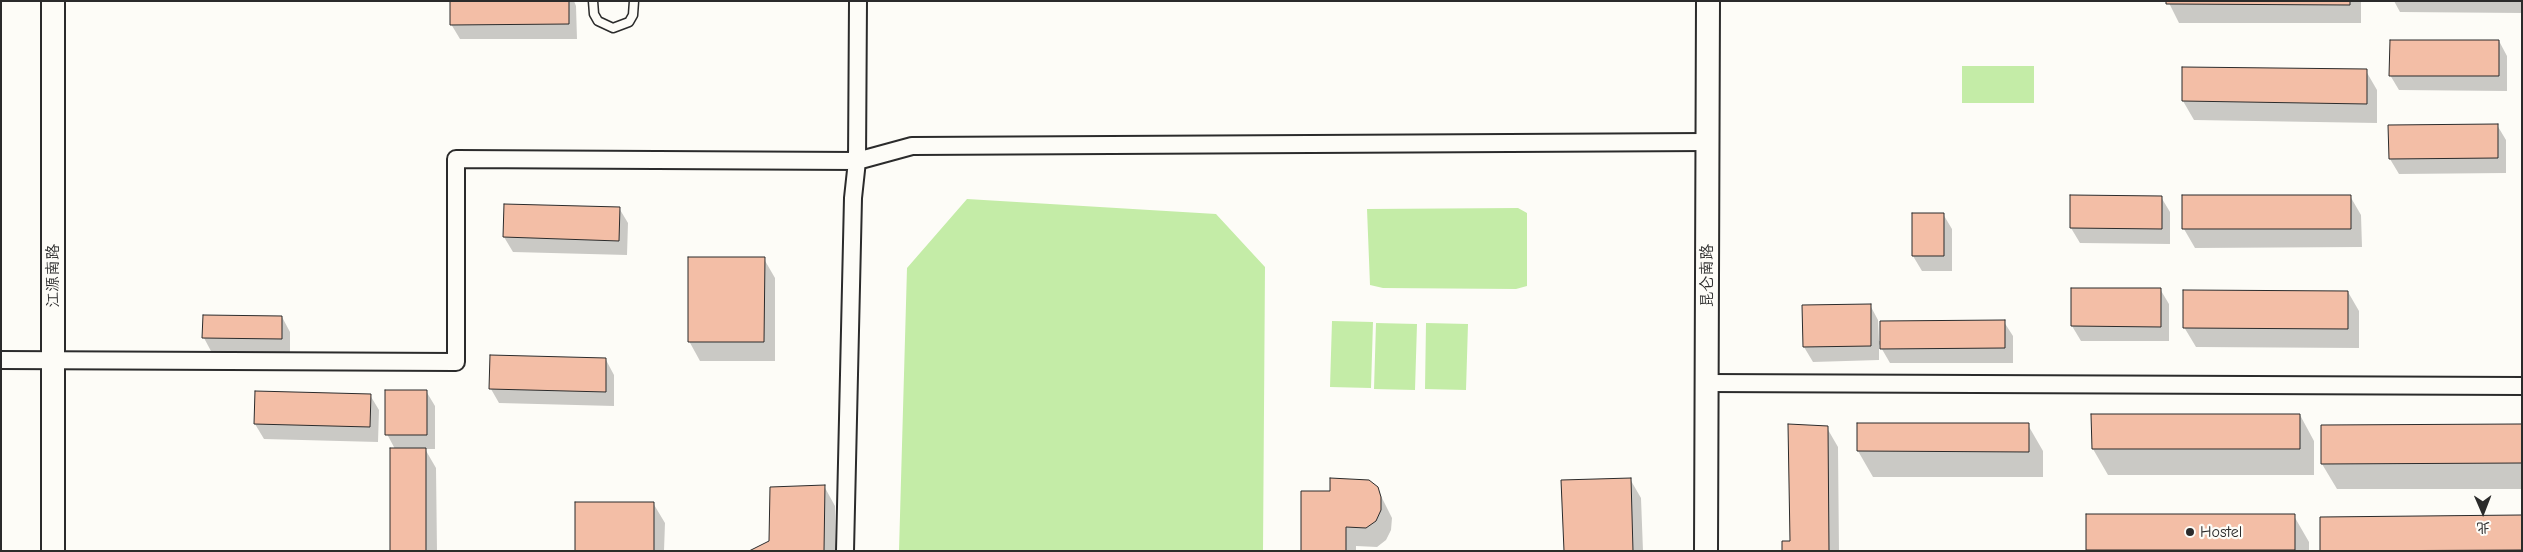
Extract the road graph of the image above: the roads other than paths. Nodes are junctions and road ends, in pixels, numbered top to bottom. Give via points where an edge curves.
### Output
1 (53, 1) edge
2 (593, 1) edge
3 (634, 1) edge
4 (858, 1) edge
5 (1708, 1) edge
6 (1708, 142) junction
7 (857, 161) junction
8 (1, 360) edge
9 (53, 360) junction
10 (1706, 383) junction
11 (2522, 386) edge
12 (53, 551) edge
13 (845, 551) edge
14 (1706, 551) edge

1 - 9 main road, 江源南路
2 - 3 lane via 598,21 613,28 628,22 633,15
4 - 7 street
5 - 6 main road, 昆仑南路
6 - 7 street via 912,146
6 - 10 main road, 昆仑南路
7 - 9 street via 456,159 456,362
7 - 13 street via 853,198
8 - 9 street
9 - 12 main road, 江源南路
10 - 11 street
10 - 14 main road, 昆仑南路

